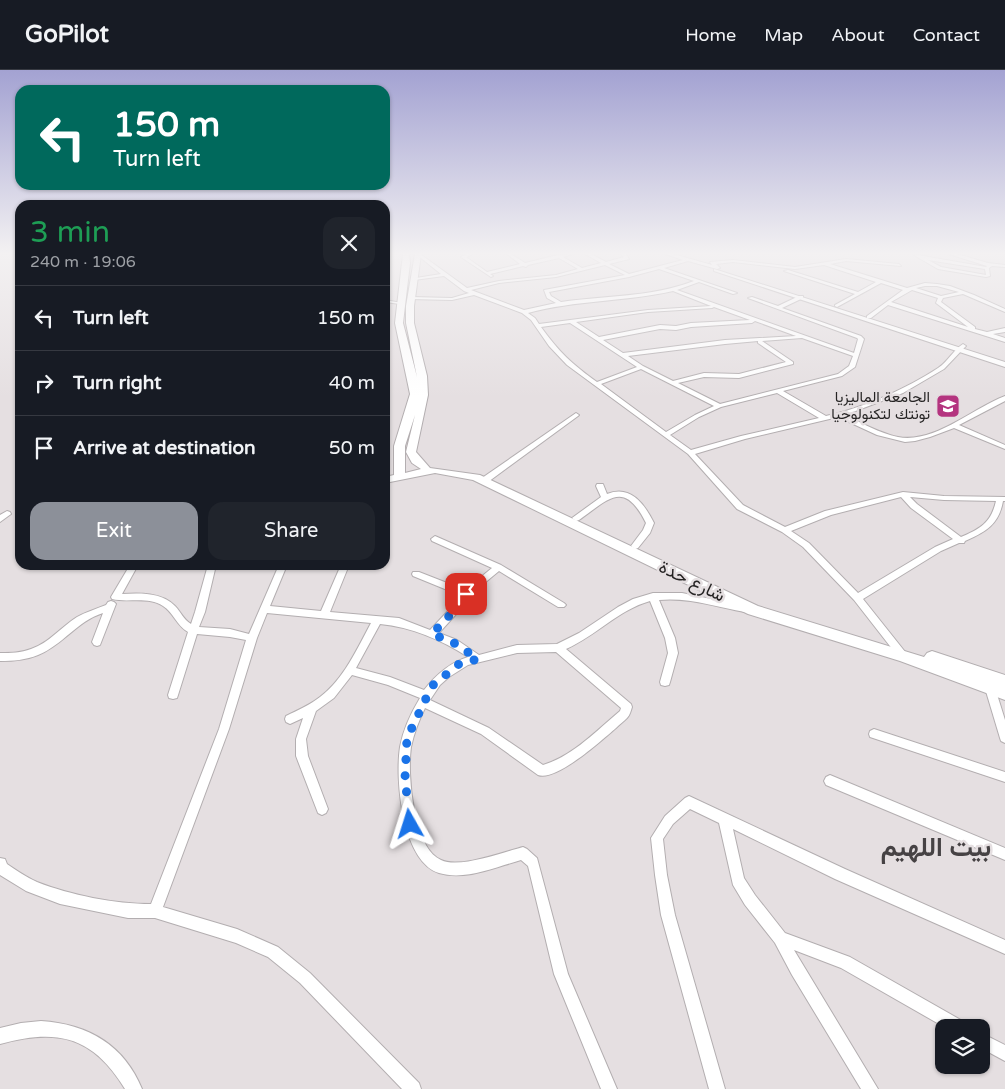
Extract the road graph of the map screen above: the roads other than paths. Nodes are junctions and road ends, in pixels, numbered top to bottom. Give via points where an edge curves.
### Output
1 (390, 302) edge
2 (411, 302) edge
3 (497, 302) edge
4 (557, 302) edge
5 (595, 302) edge
6 (705, 302) edge
7 (760, 302) edge
8 (790, 302) edge
9 (818, 302) edge
10 (823, 302) edge
11 (845, 302) edge
12 (938, 302) edge
13 (982, 302) edge
14 (400, 303) joint
15 (888, 303) joint
16 (561, 304) junction
17 (718, 306) junction
18 (837, 306) junction
19 (642, 307) dead end
20 (778, 308) junction
21 (648, 311) junction
22 (1005, 311) edge
23 (524, 312) junction
24 (869, 317) junction
25 (758, 321) junction
26 (572, 322) junction
27 (539, 326) junction
28 (1005, 330) edge
29 (979, 332) junction
30 (987, 334) junction
31 (803, 337) junction
32 (597, 340) junction
33 (1005, 340) edge
34 (760, 342) junction
35 (961, 348) junction
36 (621, 355) junction
37 (855, 355) junction
38 (1005, 360) edge
39 (1005, 365) edge
40 (641, 367) junction
41 (422, 376) junction
42 (411, 377) junction
43 (671, 383) junction
44 (596, 384) junction
45 (778, 391) junction
46 (1003, 401) edge
47 (719, 406) junction
48 (415, 411) junction
49 (576, 415) dead end
50 (840, 415) junction
51 (823, 418) junction
52 (953, 425) junction
53 (665, 435) junction
54 (1005, 447) edge
55 (690, 453) junction
56 (425, 466) junction
57 (399, 471) junction
58 (390, 474) edge
59 (390, 477) edge
60 (489, 478) junction
61 (600, 486) dead end
62 (903, 494) junction
63 (605, 498) junction
64 (1003, 501) edge
65 (576, 518) junction
66 (785, 530) junction
67 (435, 539) dead end
68 (961, 541) junction
69 (632, 549) junction
70 (498, 567) junction
71 (131, 570) edge
72 (211, 570) edge
73 (282, 570) edge
74 (343, 570) edge
75 (416, 574) dead end
76 (466, 594) junction
77 (653, 596) junction
78 (115, 597) junction
79 (857, 598) junction
80 (738, 600) junction
81 (561, 605) dead end
82 (109, 608) junction
83 (264, 609) junction
84 (753, 610) junction
85 (324, 615) junction
86 (377, 620) junction
87 (791, 620) junction
88 (193, 630) junction
89 (432, 634) junction
90 (252, 638) junction
91 (98, 642) dead end
92 (558, 648) junction
93 (899, 650) junction
94 (0, 657) edge
95 (478, 659) junction
96 (350, 670) junction
97 (665, 682) dead end
98 (1005, 682) edge
99 (995, 686) edge
100 (173, 695) dead end
101 (425, 699) junction
102 (312, 708) junction
103 (290, 719) dead end
104 (874, 734) dead end
105 (1005, 738) edge
106 (1005, 777) edge
107 (830, 781) dead end
108 (322, 809) dead end
109 (724, 819) junction
110 (1005, 854) edge
111 (0, 864) edge
112 (155, 911) junction
113 (780, 938) junction
114 (1005, 947) edge
115 (945, 1019) edge
116 (0, 1036) edge
117 (990, 1045) edge
118 (1005, 1054) edge
119 (134, 1089) edge
120 (413, 1089) edge
121 (609, 1089) edge
122 (718, 1089) edge
123 (870, 1089) edge

1 - 14 street
2 - 41 main road via 410,322
3 - 23 street
4 - 16 street
5 - 16 street
6 - 17 street
7 - 20 street
8 - 20 street
9 - 35 street
10 - 18 street
11 - 18 street
12 - 29 street
13 - 22 street
14 - 42 main road via 399,323
15 - 24 street
15 - 29 street
16 - 23 street
17 - 21 street
17 - 25 street
18 - 24 street
19 - 21 street
20 - 37 street via 859,337
21 - 26 street
23 - 27 street
24 - 35 street
25 - 31 street
25 - 32 street via 660,327
26 - 27 street
26 - 32 street
27 - 44 street via 569,364
28 - 30 street
29 - 30 street
30 - 33 street
31 - 34 street
31 - 37 street
32 - 36 street
34 - 36 street via 725,342
34 - 43 street via 791,362 738,376 704,375
35 - 38 street
35 - 39 street
35 - 50 street via 942,368 924,380
36 - 40 street
37 - 45 street via 852,367 840,374
40 - 43 street
40 - 44 street
41 - 42 main road
41 - 48 main road
42 - 48 main road
43 - 47 street
44 - 53 street
45 - 47 street
45 - 51 street
46 - 52 street
47 - 53 street
48 - 56 main road via 411,452 416,461
48 - 57 main road
49 - 60 street
50 - 51 street
50 - 52 street via 906,440 919,439
51 - 55 street
52 - 54 street
53 - 55 street
55 - 66 street via 740,507
56 - 57 main road, شارع حدة
56 - 60 main road, شارع حدة via 455,468
57 - 58 main road, شارع حدة
57 - 59 main road, شارع حدة
57 - 60 main road, شارع حدة via 439,470
60 - 65 main road, شارع حدة
60 - 69 main road, شارع حدة
61 - 63 street
62 - 64 street
62 - 66 street via 828,513
62 - 68 street
63 - 65 street
63 - 69 street via 620,492 636,501 645,512 650,522 647,531
64 - 68 street via 990,523
65 - 69 main road, شارع حدة
66 - 79 street via 806,545
67 - 70 street
68 - 79 street via 938,548
69 - 80 main road, شارع حدة
70 - 76 street
70 - 81 street
71 - 78 street
72 - 88 street
73 - 83 street
74 - 85 street
75 - 76 street
76 - 89 street via 466,598
77 - 84 street via 667,594
77 - 92 street via 624,607 576,641
77 - 97 street via 673,653
78 - 82 street
78 - 88 street via 140,596 158,600 172,607 180,624
79 - 93 street
80 - 84 main road, شارع حدة
80 - 87 main road, شارع حدة
82 - 91 street
82 - 94 street via 80,618 53,644 37,653 26,657
83 - 85 street
83 - 90 street
84 - 87 main road, شارع حدة
85 - 86 street
86 - 89 street via 399,622
86 - 96 street
87 - 93 main road, شارع حدة
88 - 90 street
88 - 100 street
89 - 95 street via 454,643
90 - 112 street via 224,730
92 - 95 street via 517,649
92 - 101 street via 627,707 624,714 554,768 542,771 485,731
93 - 99 main road, شارع حدة
95 - 101 street via 459,664 432,686
96 - 101 street via 390,681
96 - 102 street via 338,688
98 - 99 main road, شارع حدة
99 - 105 street
101 - 121 street via 407,738 405,778 410,824 425,856 437,866 455,870 523,853 533,862 561,974
102 - 103 street
102 - 108 street via 301,739 302,756
104 - 106 street
107 - 110 street
109 - 113 street via 738,880
109 - 114 street
109 - 122 street via 689,802 668,820 657,838 668,915
111 - 112 street via 31,886 60,897 128,911
112 - 120 street via 237,936 272,952 305,978
113 - 115 street via 845,962
113 - 123 street
116 - 119 street via 20,1029 50,1028 73,1032 95,1041 114,1058
117 - 118 street

